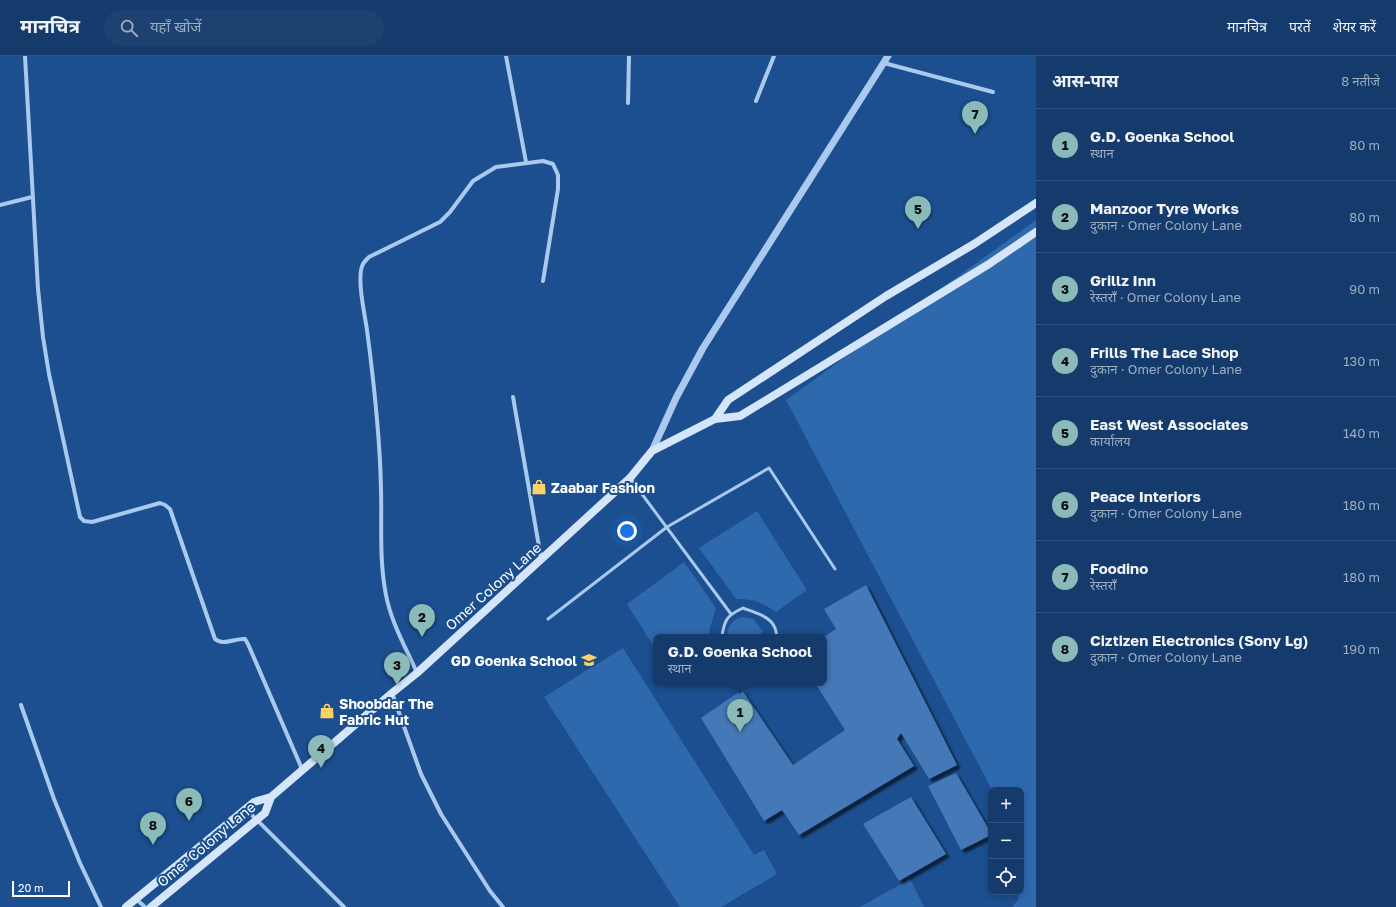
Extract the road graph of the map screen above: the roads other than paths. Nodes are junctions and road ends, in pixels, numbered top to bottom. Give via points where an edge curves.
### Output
1 (25, 56) edge
2 (506, 56) edge
3 (630, 56) edge
4 (774, 56) edge
5 (888, 56) edge
6 (884, 63) junction
7 (993, 92) dead end
8 (756, 101) dead end
9 (628, 103) dead end
10 (526, 162) junction
11 (32, 197) junction
12 (1036, 203) edge
13 (0, 206) edge
14 (1036, 232) edge
15 (543, 281) dead end
16 (514, 397) dead end
17 (715, 419) junction
18 (652, 451) junction
19 (630, 478) junction
20 (667, 527) junction
21 (542, 559) junction
22 (835, 569) dead end
23 (731, 614) junction
24 (548, 619) dead end
25 (722, 634) edge
26 (776, 634) edge
27 (417, 673) junction
28 (392, 693) junction
29 (21, 705) dead end
30 (303, 770) junction
31 (271, 797) junction
32 (245, 808) junction
33 (257, 820) junction
34 (136, 899) junction
35 (101, 907) edge
36 (126, 907) edge
37 (145, 907) edge
38 (151, 907) edge
39 (344, 907) edge
40 (503, 907) edge

1 - 11 street
2 - 10 street
3 - 9 street
4 - 8 street
5 - 6 street
6 - 7 street
6 - 18 street via 703,348 676,398
10 - 15 street via 543,160 553,164 558,175
10 - 27 street via 496,167 473,181 440,222 369,257 363,265 361,274 378,428 382,573 395,626
11 - 13 street
11 - 30 street via 43,337 80,517 84,521 92,522 160,503 170,509 215,639 223,643 245,639
12 - 17 main road via 974,244 886,296 728,400
14 - 17 main road via 989,264 740,416
16 - 21 street
17 - 18 main road
18 - 19 main road, Omer Colony Lane
19 - 20 lane
19 - 21 main road, Omer Colony Lane
20 - 22 lane via 768,468
20 - 23 lane
20 - 24 lane
21 - 27 main road, Omer Colony Lane
23 - 25 lane via 723,626
23 - 26 lane via 744,608 759,614 774,626
27 - 28 main road, Omer Colony Lane
28 - 30 main road, Omer Colony Lane
28 - 40 street via 421,774 441,814
29 - 35 street via 54,799
30 - 31 main road, Omer Colony Lane
31 - 32 main road, Omer Colony Lane via 254,802
31 - 33 main road, Omer Colony Lane via 265,813
32 - 33 street
32 - 34 main road, Omer Colony Lane
33 - 38 main road, Omer Colony Lane
33 - 39 street
34 - 36 main road, Omer Colony Lane
34 - 37 street

